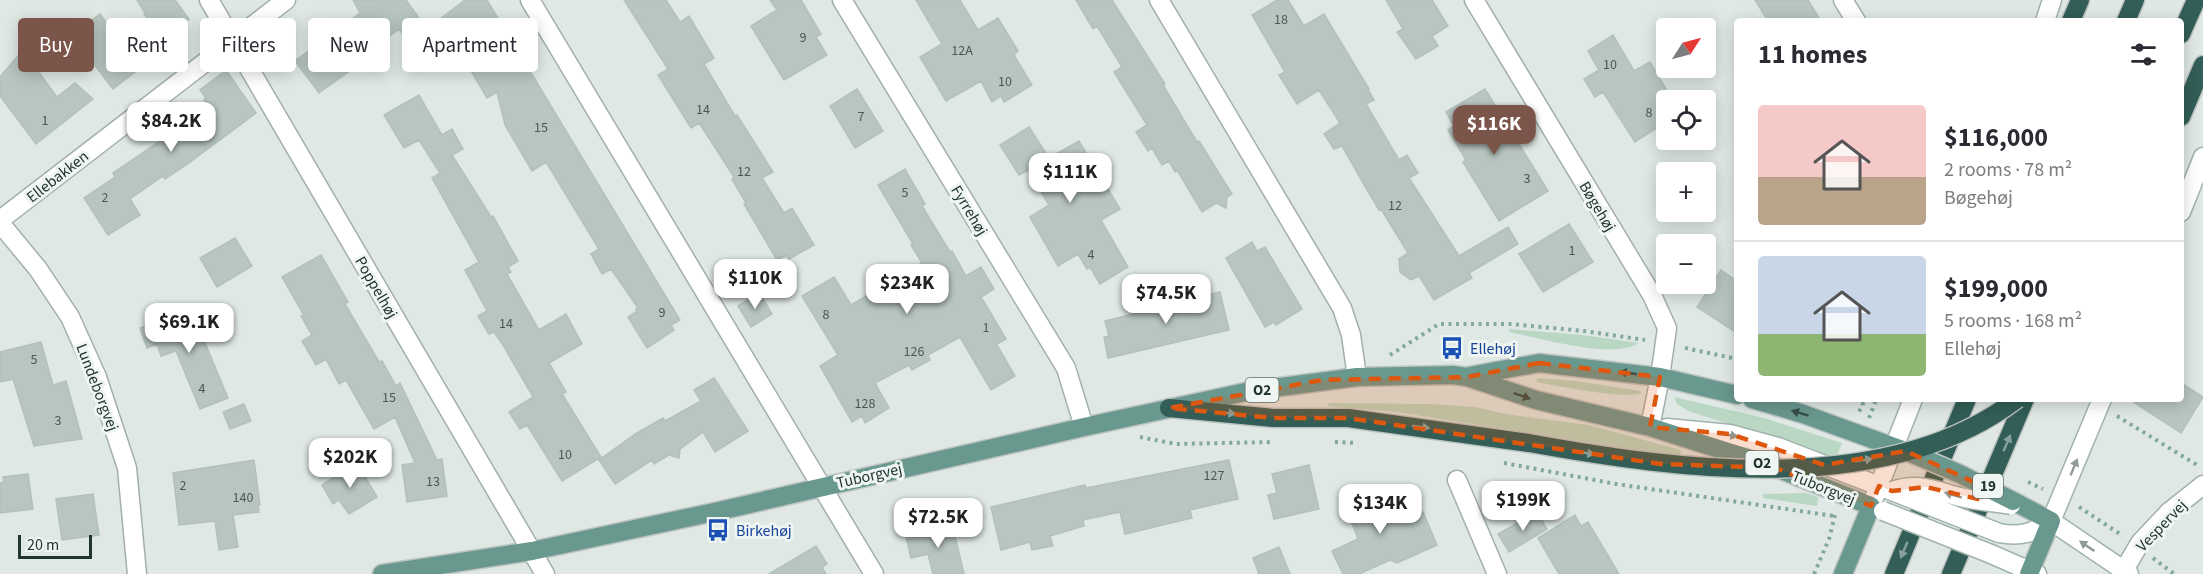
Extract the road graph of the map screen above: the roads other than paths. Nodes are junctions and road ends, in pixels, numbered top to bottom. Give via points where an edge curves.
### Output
1 (209, 0) edge
2 (286, 0) edge
3 (530, 0) edge
4 (842, 0) edge
5 (1159, 0) edge
6 (1474, 0) edge
7 (1843, 0) edge
8 (2052, 0) edge
9 (2080, 0) edge
10 (2135, 0) edge
11 (2196, 0) edge
12 (220, 18) edge
13 (263, 18) edge
14 (1854, 18) edge
15 (2046, 18) edge
16 (2072, 18) edge
17 (2127, 18) edge
18 (2184, 27) edge
19 (2203, 64) edge
20 (200, 67) edge
21 (251, 72) edge
22 (2184, 110) edge
23 (2203, 157) edge
24 (2184, 204) edge
25 (0, 222) edge
26 (1357, 377) junction
27 (1467, 377) junction
28 (1660, 377) junction
29 (1734, 393) edge
30 (1762, 402) edge
31 (1912, 402) edge
32 (1966, 402) edge
33 (2012, 402) edge
34 (2024, 402) edge
35 (2100, 404) edge
36 (1169, 408) junction
37 (1084, 427) junction
38 (1650, 427) junction
39 (1901, 449) junction
40 (1457, 480) dead end
41 (2203, 485) edge
42 (822, 486) junction
43 (1885, 489) junction
44 (2015, 504) junction
45 (1877, 508) junction
46 (2051, 521) junction
47 (532, 551) junction
48 (2126, 572) edge
49 (2032, 573) edge
50 (137, 574) edge
51 (382, 574) edge
52 (545, 574) edge
53 (874, 574) edge
54 (1497, 574) edge
55 (1843, 574) edge
56 (1894, 574) edge
57 (1951, 574) edge

1 - 12 street, Poppelhøj
2 - 13 street, Ellebakken
3 - 42 street
4 - 37 street, Fyrrehøj via 1066,368
5 - 26 street via 1342,308 1351,335
6 - 28 street, Bøgehøj via 1652,295 1667,328
7 - 14 street
8 - 15 street
9 - 16 highway
10 - 17 highway
11 - 18 highway
19 - 22 highway
20 - 25 street, Ellebakken
21 - 47 street, Poppelhøj
23 - 24 street
25 - 50 street, Lundeborgvej via 70,317 97,377 127,468
26 - 27 main road, Tuborgvej / O2
26 - 36 main road, Tuborgvej / O2
28 -> 27 main road, Tuborgvej / O2 via 1539,363
27 -> 38 main road, Tuborgvej / O2 via 1536,400
28 - 29 main road, Tuborgvej / O2
28 - 38 street, Bøgehøj
39 -> 30 main road
31 - 39 street
32 -> 56 highway
36 -> 33 highway, bridge via 1274,418 1348,418 1672,464 1742,469 1877,458 1946,438
57 -> 34 highway, 19
46 -> 35 street
36 - 37 main road, Tuborgvej / O2
37 - 42 main road, Tuborgvej / O2
38 -> 43 street via 1730,434 1779,447
38 - 45 main road, Tuborgvej / O2 via 1769,465
39 - 43 street
39 - 44 main road, bridge via 1960,474
40 - 54 street
41 - 48 street, Vespervej via 2169,512 2138,546
42 - 47 main road, Tuborgvej / O2
42 - 53 street
44 -> 43 street, bridge via 1961,497 1926,487
43 - 45 street
43 - 46 street, bridge via 1999,533 2024,535
44 - 46 main road
45 - 49 street, Tuborgvej, bridge
45 - 55 main road
48 -> 46 street
46 - 49 main road
47 - 51 main road, Tuborgvej / O2
47 - 52 street, Poppelhøj

